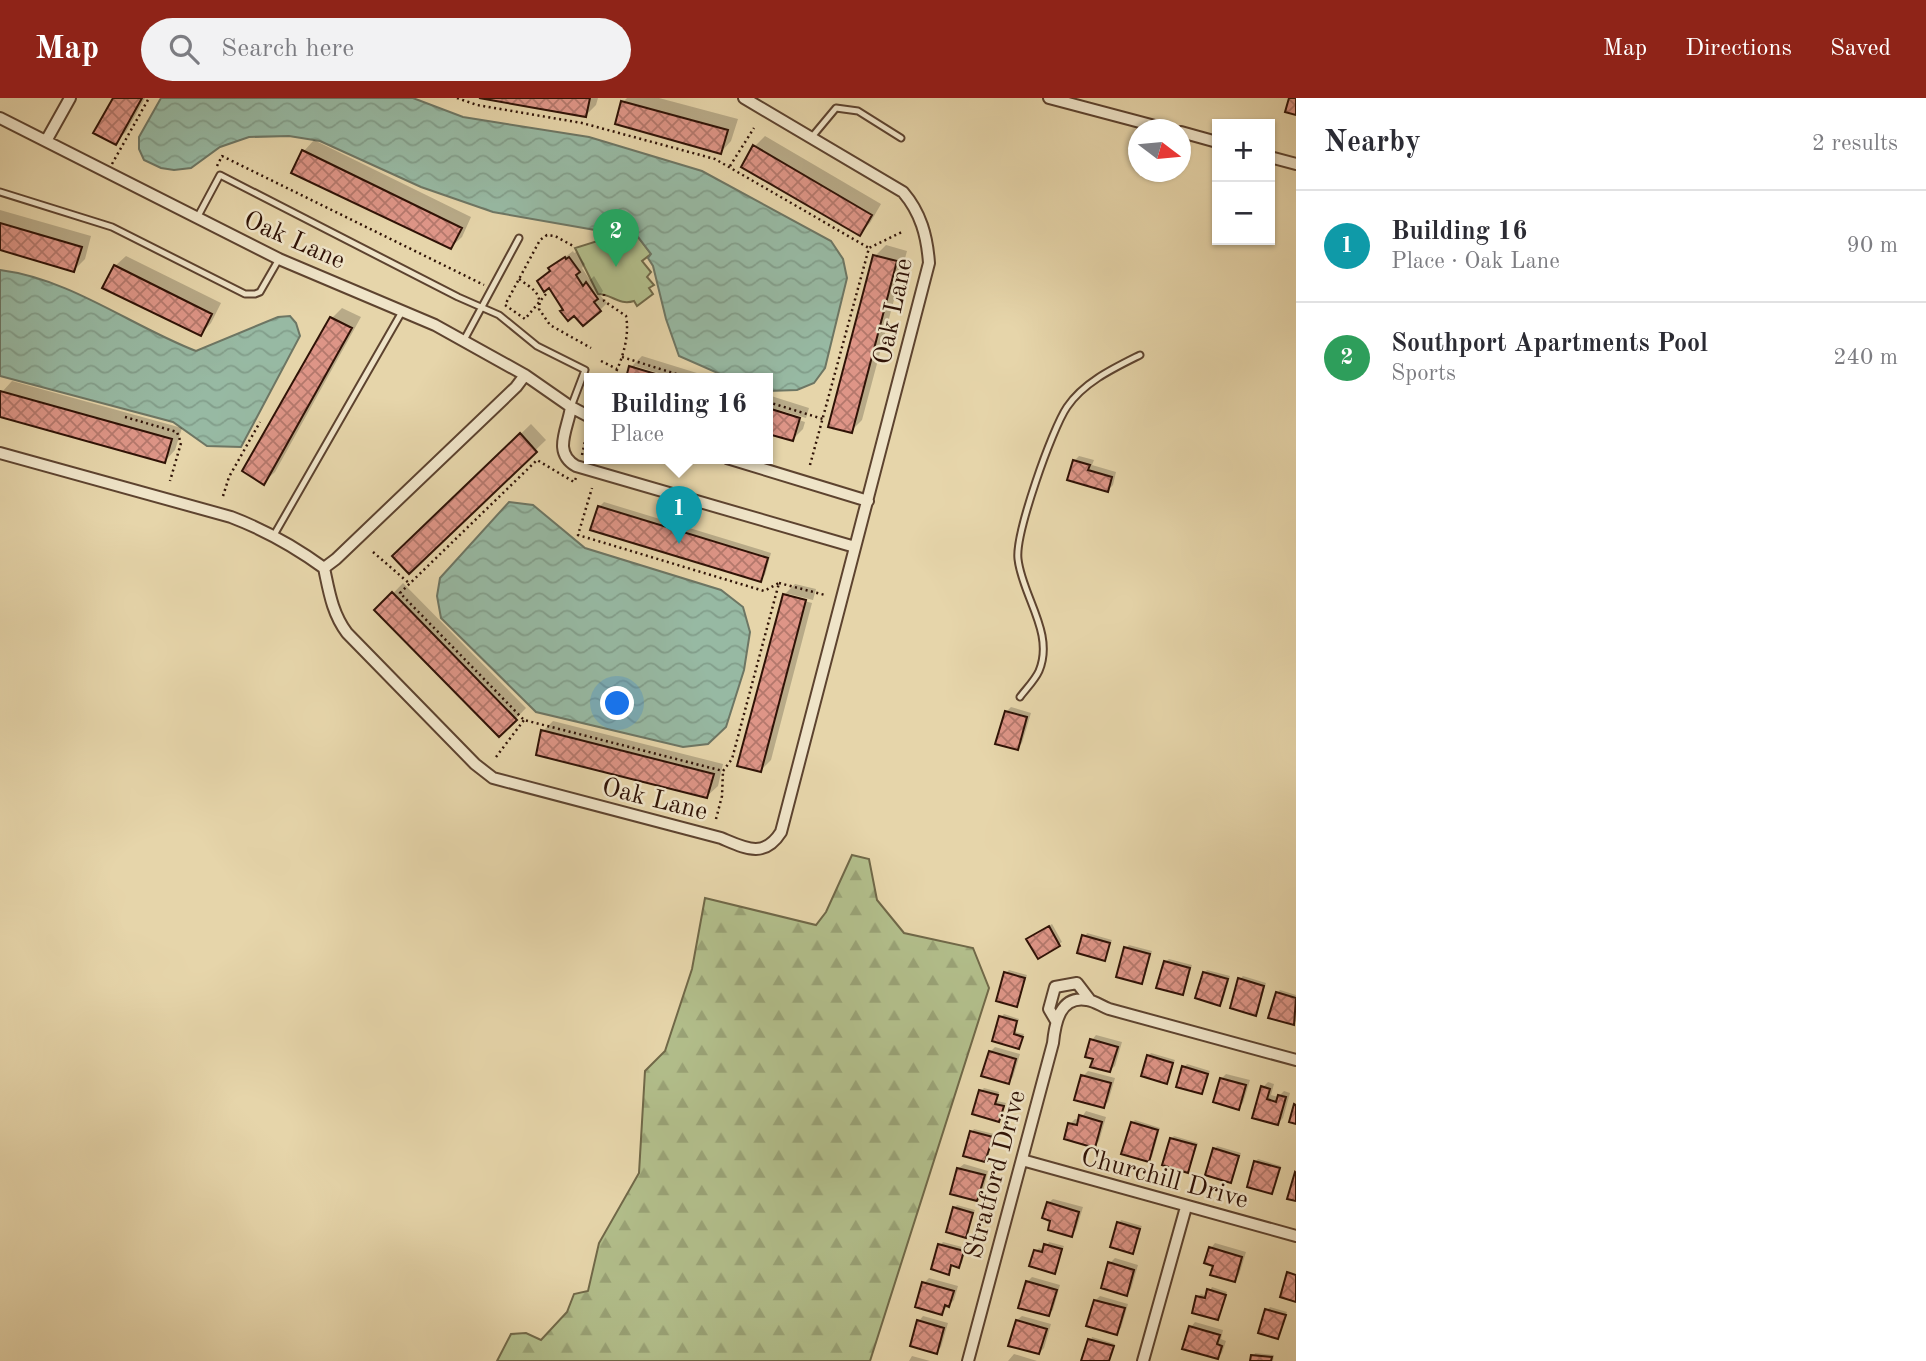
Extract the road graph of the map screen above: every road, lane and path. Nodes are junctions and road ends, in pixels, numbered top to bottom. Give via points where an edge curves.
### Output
1 (70, 98) edge
2 (149, 98) edge
3 (457, 98) edge
4 (744, 98) edge
5 (1049, 98) edge
6 (467, 100) edge
7 (2, 118) edge
8 (1128, 119) edge
9 (754, 128) dead end
10 (1191, 135) edge
11 (810, 138) junction
12 (901, 138) dead end
13 (46, 141) junction
14 (1212, 141) edge
15 (1275, 158) edge
16 (1296, 164) edge
17 (110, 167) dead end
18 (217, 167) dead end
19 (729, 167) junction
20 (0, 192) edge
21 (197, 218) junction
22 (904, 231) dead end
23 (519, 238) dead end
24 (575, 247) dead end
25 (869, 248) junction
26 (279, 259) junction
27 (519, 279) junction
28 (484, 285) dead end
29 (500, 293) dead end
30 (546, 294) dead end
31 (604, 294) dead end
32 (509, 298) junction
33 (541, 300) junction
34 (481, 308) junction
35 (403, 310) junction
36 (464, 341) junction
37 (591, 348) dead end
38 (1140, 355) dead end
39 (621, 357) junction
40 (601, 361) dead end
41 (617, 369) junction
42 (615, 373) edge
43 (674, 373) edge
44 (525, 375) junction
45 (773, 404) edge
46 (571, 407) junction
47 (584, 414) edge
48 (124, 417) dead end
49 (823, 419) junction
50 (260, 422) dead end
51 (584, 448) edge
52 (0, 453) edge
53 (582, 458) dead end
54 (747, 464) edge
55 (810, 465) dead end
56 (170, 481) dead end
57 (574, 482) dead end
58 (592, 488) dead end
59 (223, 496) dead end
60 (868, 501) junction
61 (274, 536) junction
62 (855, 547) junction
63 (373, 552) dead end
64 (324, 568) junction
65 (779, 583) junction
66 (410, 584) junction
67 (825, 595) dead end
68 (1020, 697) dead end
69 (524, 720) junction
70 (496, 757) dead end
71 (723, 771) junction
72 (716, 819) dead end
73 (1090, 1000) junction
74 (1056, 1021) junction
75 (1296, 1060) edge
76 (1021, 1160) junction
77 (1186, 1208) junction
78 (1296, 1236) edge
79 (968, 1361) edge
80 (1143, 1361) edge

1 - 13 street
2 - 17 path
3 - 6 path
4 - 11 street, Oak Lane
5 - 8 street
6 - 19 path via 617,132
7 - 13 street, Oak Lane
9 - 19 path
10 - 14 street
11 - 12 lane via 836,108 858,111
11 - 60 street, Oak Lane via 903,192 920,217 928,248 929,262
13 - 21 street, Oak Lane
15 - 16 street
18 - 28 path via 222,156
19 - 25 path
20 - 26 lane via 113,227 245,294 260,292
21 - 26 street, Oak Lane
21 - 34 lane via 220,175
22 - 25 path
23 - 34 lane
24 - 27 path via 547,235
25 - 49 path
26 - 35 street, Oak Lane
27 - 32 path
27 - 33 path via 539,293
29 - 32 path
30 - 33 path
31 - 39 path via 604,301 626,316
32 - 33 path via 505,305 525,319
33 - 37 path via 539,309 550,325
34 - 36 lane
34 - 46 lane via 537,346 585,370
35 - 36 street, Oak Lane
35 - 61 lane
36 - 44 street, Oak Lane
38 - 68 lane via 1088,384 1067,407 1032,494 1017,555 1044,647 1039,672
39 - 41 path
39 - 43 path
40 - 41 path
41 - 42 path
44 - 46 street, Oak Lane
44 - 64 street
45 - 49 path
46 - 47 street, Oak Lane
46 - 62 street via 562,449 564,457 576,466
48 - 56 path via 177,432 181,443
49 - 55 path
50 - 59 path
51 - 53 path
52 - 61 street via 231,517
54 - 60 street
57 - 66 path via 537,460
58 - 65 path via 578,535 764,591
60 - 62 street, Oak Lane
61 - 64 street
62 - 64 street, Oak Lane via 781,832 767,847 750,850 722,838 485,773 347,633 331,601
63 - 66 path
65 - 67 path
65 - 71 path via 732,760
66 - 69 path via 401,593
69 - 70 path
69 - 71 path
71 - 72 path
73 - 74 street, Stratford Drive via 1070,1002
73 - 74 street via 1077,983 1055,987 1049,1009
73 - 75 street via 1108,1009
74 - 76 street, Stratford Drive
76 - 77 street, Churchill Drive
76 - 79 street, Stratford Drive
77 - 78 street, Churchill Drive
77 - 80 street

